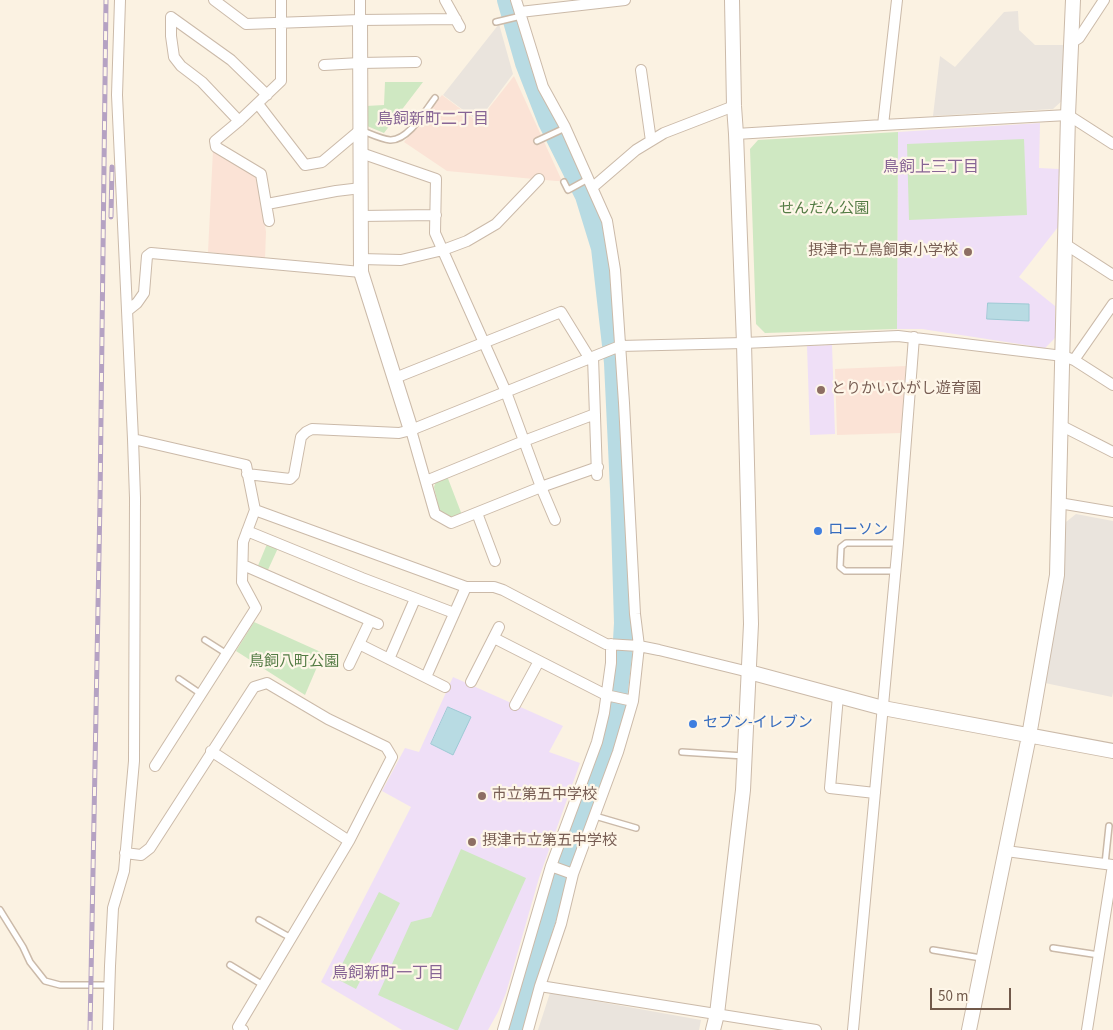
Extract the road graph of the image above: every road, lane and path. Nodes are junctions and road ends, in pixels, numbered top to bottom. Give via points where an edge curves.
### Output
1 (120, 0) edge
2 (214, 0) edge
3 (281, 0) edge
4 (360, 0) edge
5 (445, 0) edge
6 (516, 0) edge
7 (625, 0) edge
8 (732, 0) edge
9 (897, 0) edge
10 (1073, 0) edge
11 (1104, 0) edge
12 (600, 1) edge
13 (519, 15) junction
14 (360, 20) junction
15 (496, 22) dead end
16 (281, 23) junction
17 (1071, 43) junction
18 (416, 62) dead end
19 (360, 63) junction
20 (324, 65) dead end
21 (641, 70) dead end
22 (267, 95) junction
23 (435, 98) dead end
24 (258, 104) junction
25 (734, 106) junction
26 (1068, 115) junction
27 (239, 122) junction
28 (883, 124) junction
29 (360, 130) junction
30 (562, 130) junction
31 (736, 134) junction
32 (651, 141) junction
33 (537, 142) dead end
34 (1113, 144) edge
35 (360, 154) junction
36 (539, 179) dead end
37 (564, 182) dead end
38 (588, 182) junction
39 (361, 188) junction
40 (267, 204) junction
41 (436, 215) junction
42 (361, 216) junction
43 (270, 221) dead end
44 (1065, 244) junction
45 (443, 250) junction
46 (361, 266) junction
47 (1113, 275) edge
48 (1113, 304) edge
49 (127, 311) junction
50 (914, 337) junction
51 (484, 342) junction
52 (744, 343) junction
53 (620, 346) junction
54 (591, 358) junction
55 (1068, 358) junction
56 (395, 378) junction
57 (1113, 385) edge
58 (506, 392) junction
59 (595, 414) junction
60 (1060, 425) junction
61 (412, 430) junction
62 (134, 439) junction
63 (524, 441) junction
64 (1113, 452) edge
65 (248, 474) junction
66 (426, 481) junction
67 (542, 487) junction
68 (1059, 503) junction
69 (255, 510) junction
70 (1113, 512) edge
71 (477, 513) junction
72 (555, 520) dead end
73 (247, 531) junction
74 (898, 543) junction
75 (494, 561) dead end
76 (243, 565) junction
77 (895, 571) junction
78 (466, 587) junction
79 (415, 598) junction
80 (454, 614) junction
81 (499, 627) dead end
82 (494, 638) junction
83 (205, 640) dead end
84 (359, 644) junction
85 (613, 644) junction
86 (634, 645) junction
87 (226, 654) junction
88 (389, 659) junction
89 (539, 661) junction
90 (349, 665) dead end
91 (749, 672) junction
92 (426, 677) junction
93 (179, 679) dead end
94 (471, 682) dead end
95 (446, 687) dead end
96 (201, 694) junction
97 (606, 695) junction
98 (838, 696) junction
99 (633, 701) junction
100 (515, 705) dead end
101 (883, 708) junction
102 (1029, 736) junction
103 (1113, 751) edge
104 (211, 752) junction
105 (682, 752) dead end
106 (745, 756) junction
107 (156, 766) dead end
108 (875, 793) junction
109 (595, 816) junction
110 (1110, 826) dead end
111 (636, 828) dead end
112 (348, 841) junction
113 (1006, 851) junction
114 (125, 853) junction
115 (1110, 865) edge
116 (551, 866) junction
117 (574, 874) junction
118 (0, 910) edge
119 (259, 920) dead end
120 (291, 938) junction
121 (1053, 948) dead end
122 (933, 950) dead end
123 (1099, 955) junction
124 (984, 958) junction
125 (230, 965) dead end
126 (109, 985) junction
127 (263, 985) junction
128 (540, 986) junction
129 (717, 1014) junction
130 (108, 1030) edge
131 (243, 1030) edge
132 (503, 1030) edge
133 (528, 1030) edge
134 (713, 1030) edge
135 (816, 1030) edge
136 (853, 1030) edge
137 (969, 1030) edge
138 (1088, 1030) edge

1 - 49 street via 117,95
2 - 16 street via 246,24
3 - 16 street
4 - 14 street
5 - 14 street via 458,23
6 - 13 street
7 - 12 street
8 - 25 street
9 - 28 street
10 - 17 street
11 - 17 street via 1079,38
12 - 13 street
13 - 15 lane
13 - 30 street via 543,87
14 - 16 street
14 - 19 street
16 - 22 street via 281,81
17 - 26 street
18 - 19 street
19 - 20 street
19 - 29 street
21 - 32 street
22 - 24 street
22 - 27 street via 231,60 171,17 174,57
23 - 29 lane via 410,130 399,138 388,140
24 - 27 street
24 - 29 street via 305,165 322,162
25 - 31 street
25 - 32 street
26 - 28 street
26 - 34 street
26 - 44 street
27 - 40 street via 215,142 216,147 261,174
28 - 31 street
29 - 35 street
30 - 33 lane
30 - 38 street
31 - 52 street
32 - 38 street
35 - 39 street
35 - 41 street via 436,180
36 - 45 street via 496,224 468,241
37 - 38 lane via 568,190
38 - 53 street via 607,221 615,270
39 - 40 street
39 - 42 street
40 - 43 street
41 - 42 street
41 - 45 street via 435,233
42 - 46 street
44 - 47 street
44 - 55 street
45 - 46 street
45 - 51 street
46 - 49 street via 151,253 147,256 144,292
46 - 56 street
48 - 55 street
49 - 62 street
50 - 52 street
50 - 55 street
50 - 74 street
51 - 54 street via 561,312
51 - 56 street
51 - 58 street
52 - 53 street
52 - 91 street via 751,624
53 - 54 street
53 - 86 street
54 - 58 street
54 - 59 street
55 - 57 street
55 - 60 street
56 - 61 street
58 - 61 street
58 - 63 street
59 - 63 street
59 - 67 street via 598,471
60 - 64 street
60 - 68 street
61 - 65 street via 399,433 312,429 302,437 294,475 290,478
61 - 66 street
62 - 65 street via 246,465
62 - 114 street via 134,761
63 - 66 street
63 - 67 street
65 - 69 street
66 - 71 street via 435,514 451,523
67 - 71 street
67 - 72 street
68 - 70 street
68 - 102 street via 1058,575
69 - 73 street
69 - 78 street
71 - 75 street
73 - 76 street via 243,542
73 - 79 street
74 - 77 street
74 - 77 lane via 846,543 841,547 840,567 844,571
76 - 84 street via 374,622
76 - 87 street via 242,582 256,608
77 - 101 street
78 - 80 street
78 - 85 street via 504,590 606,644
79 - 80 street
79 - 88 street
80 - 92 street
81 - 82 street
82 - 89 street
82 - 94 street
83 - 87 lane
84 - 88 street
84 - 90 street
85 - 86 street
85 - 97 street
86 - 91 street
86 - 99 street
87 - 96 street
88 - 92 street
89 - 97 street
89 - 100 street
91 - 98 street
91 - 106 street
92 - 95 street
93 - 96 lane
96 - 107 street
97 - 99 street
97 - 116 street via 597,742
98 - 101 street
98 - 108 street via 830,788
99 - 109 street
101 - 102 street
101 - 108 street
102 - 103 street
102 - 113 street
104 - 112 street
104 - 112 street via 254,687 267,683 328,719 386,747 392,757
104 - 114 street via 150,848 142,855
105 - 106 lane
106 - 129 street
108 - 136 street
109 - 111 lane
109 - 117 street
110 - 115 lane
112 - 120 street
113 - 115 street
113 - 124 street
114 - 126 street via 124,871 113,908
115 - 123 street
116 - 117 street
116 - 132 street
117 - 128 street
118 - 126 lane via 45,981 60,985
119 - 120 lane
120 - 127 street
121 - 123 lane
122 - 124 lane
123 - 138 street
124 - 137 street
125 - 127 lane
126 - 130 street
127 - 131 street via 238,1027
128 - 129 street
128 - 133 street
129 - 134 street
129 - 135 street

